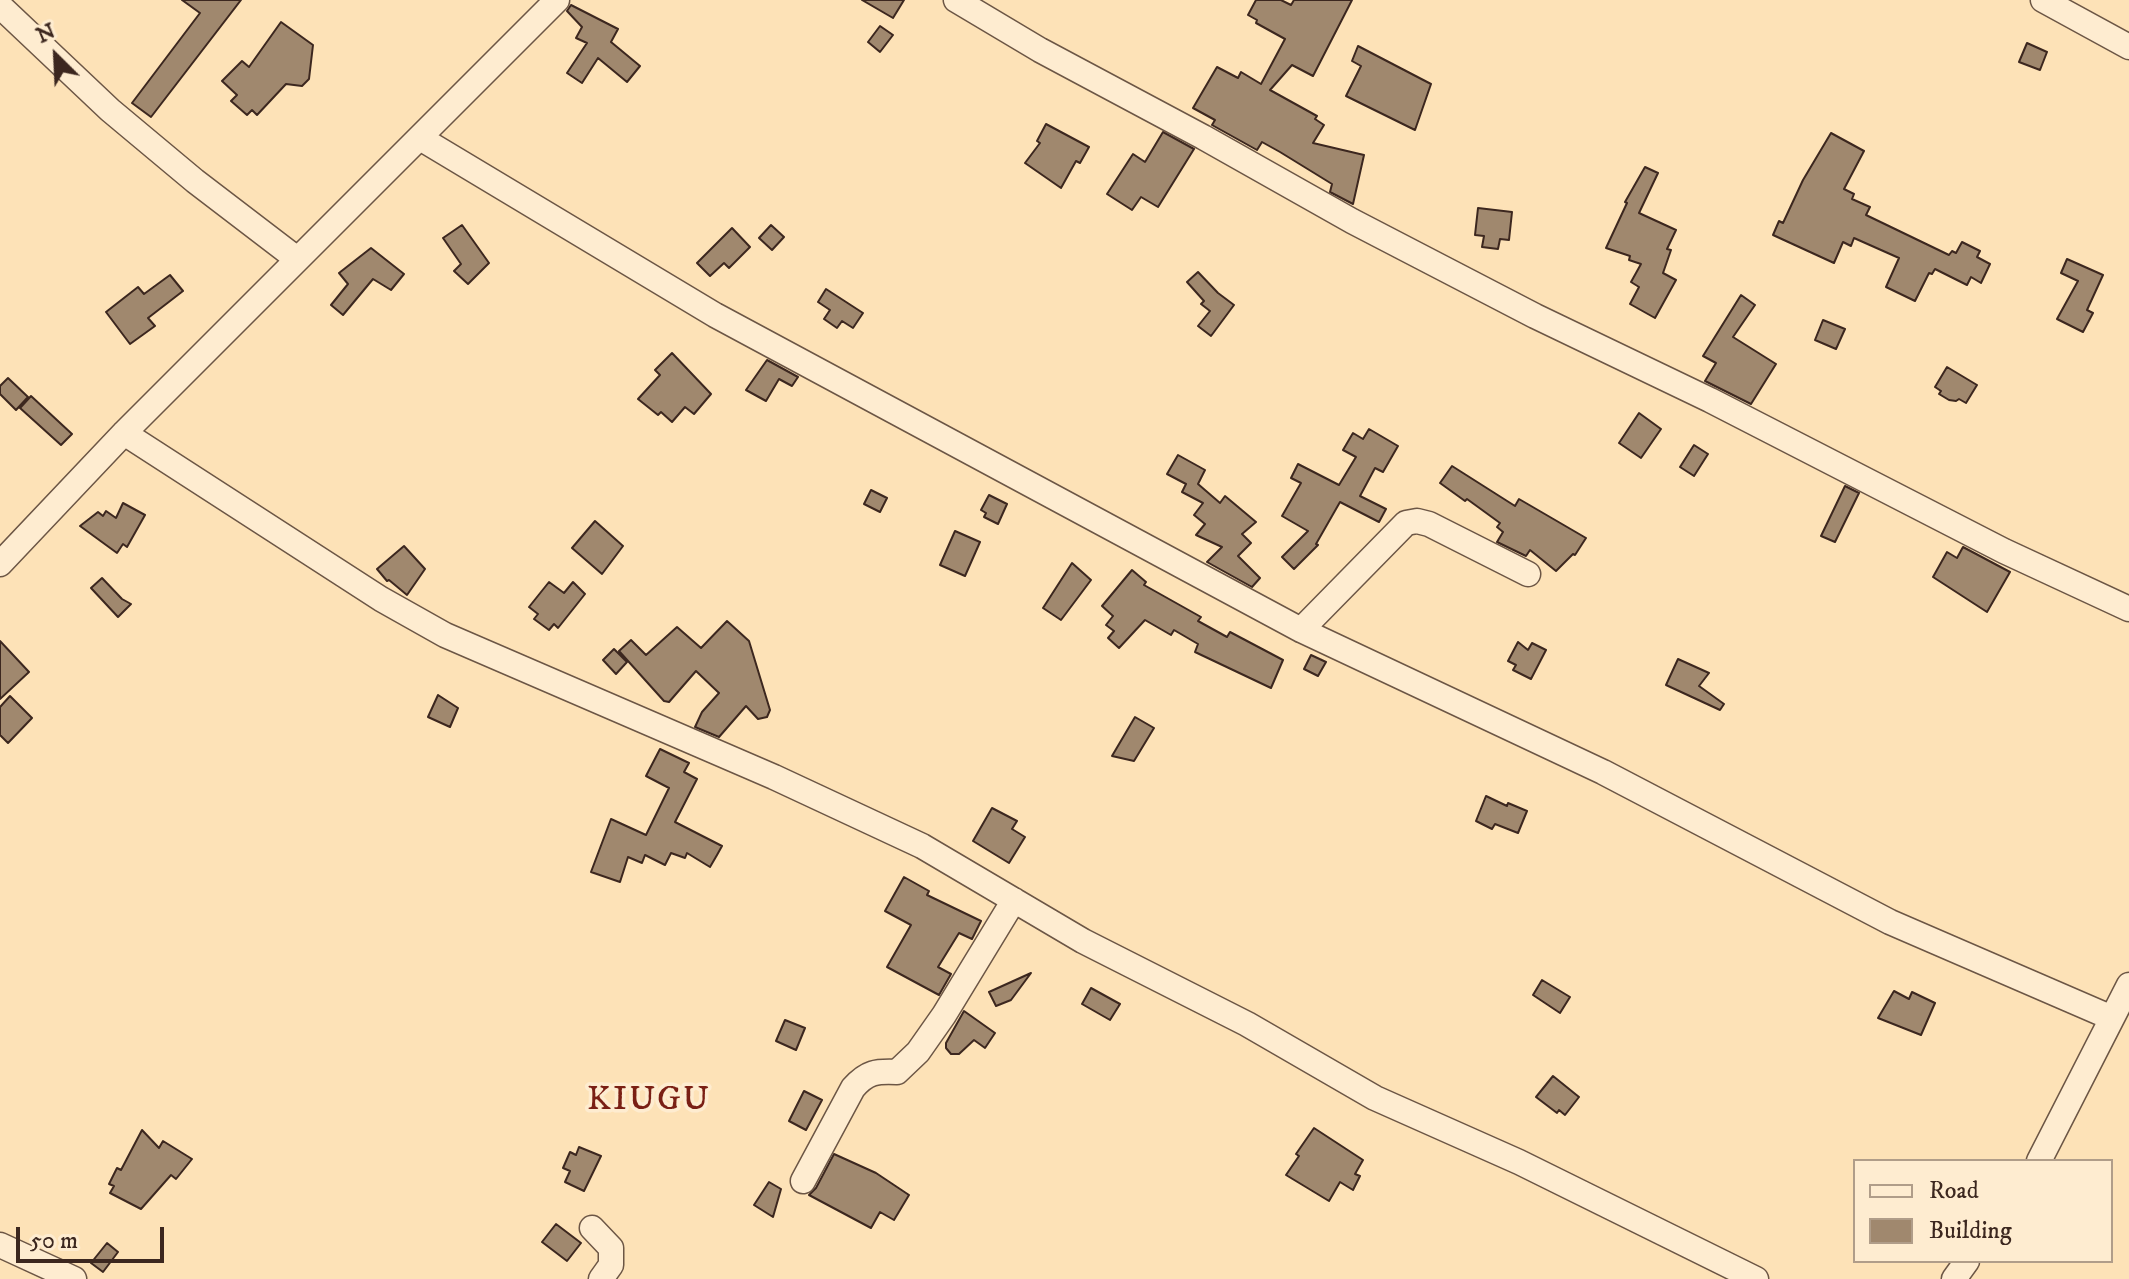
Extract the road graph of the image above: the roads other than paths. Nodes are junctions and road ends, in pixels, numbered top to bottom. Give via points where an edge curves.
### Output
1 (557, 0) edge
2 (956, 0) edge
3 (2043, 0) edge
4 (0, 6) edge
5 (2129, 47) edge
6 (420, 138) junction
7 (297, 259) junction
8 (124, 433) junction
9 (0, 564) edge
10 (1528, 574) dead end
11 (2129, 609) edge
12 (1301, 630) junction
13 (1014, 900) junction
14 (2129, 985) edge
15 (2112, 1018) junction
16 (2040, 1159) edge
17 (803, 1181) dead end
18 (592, 1228) dead end
19 (0, 1245) edge
20 (74, 1279) edge
21 (601, 1279) edge
22 (1756, 1279) edge

1 - 6 street
2 - 11 street via 1506,301
3 - 5 street
4 - 7 street via 110,110
6 - 7 street
6 - 12 street via 715,315
7 - 8 street
8 - 9 street
8 - 13 street via 445,635 774,777 922,846
10 - 12 street via 1429,524 1406,523
12 - 15 street via 1603,772 1890,922
13 - 17 street via 907,1065 897,1072 875,1071 853,1088
13 - 22 street via 1375,1098
14 - 15 street
15 - 16 street
18 - 21 street via 611,1248 611,1265
19 - 20 street

